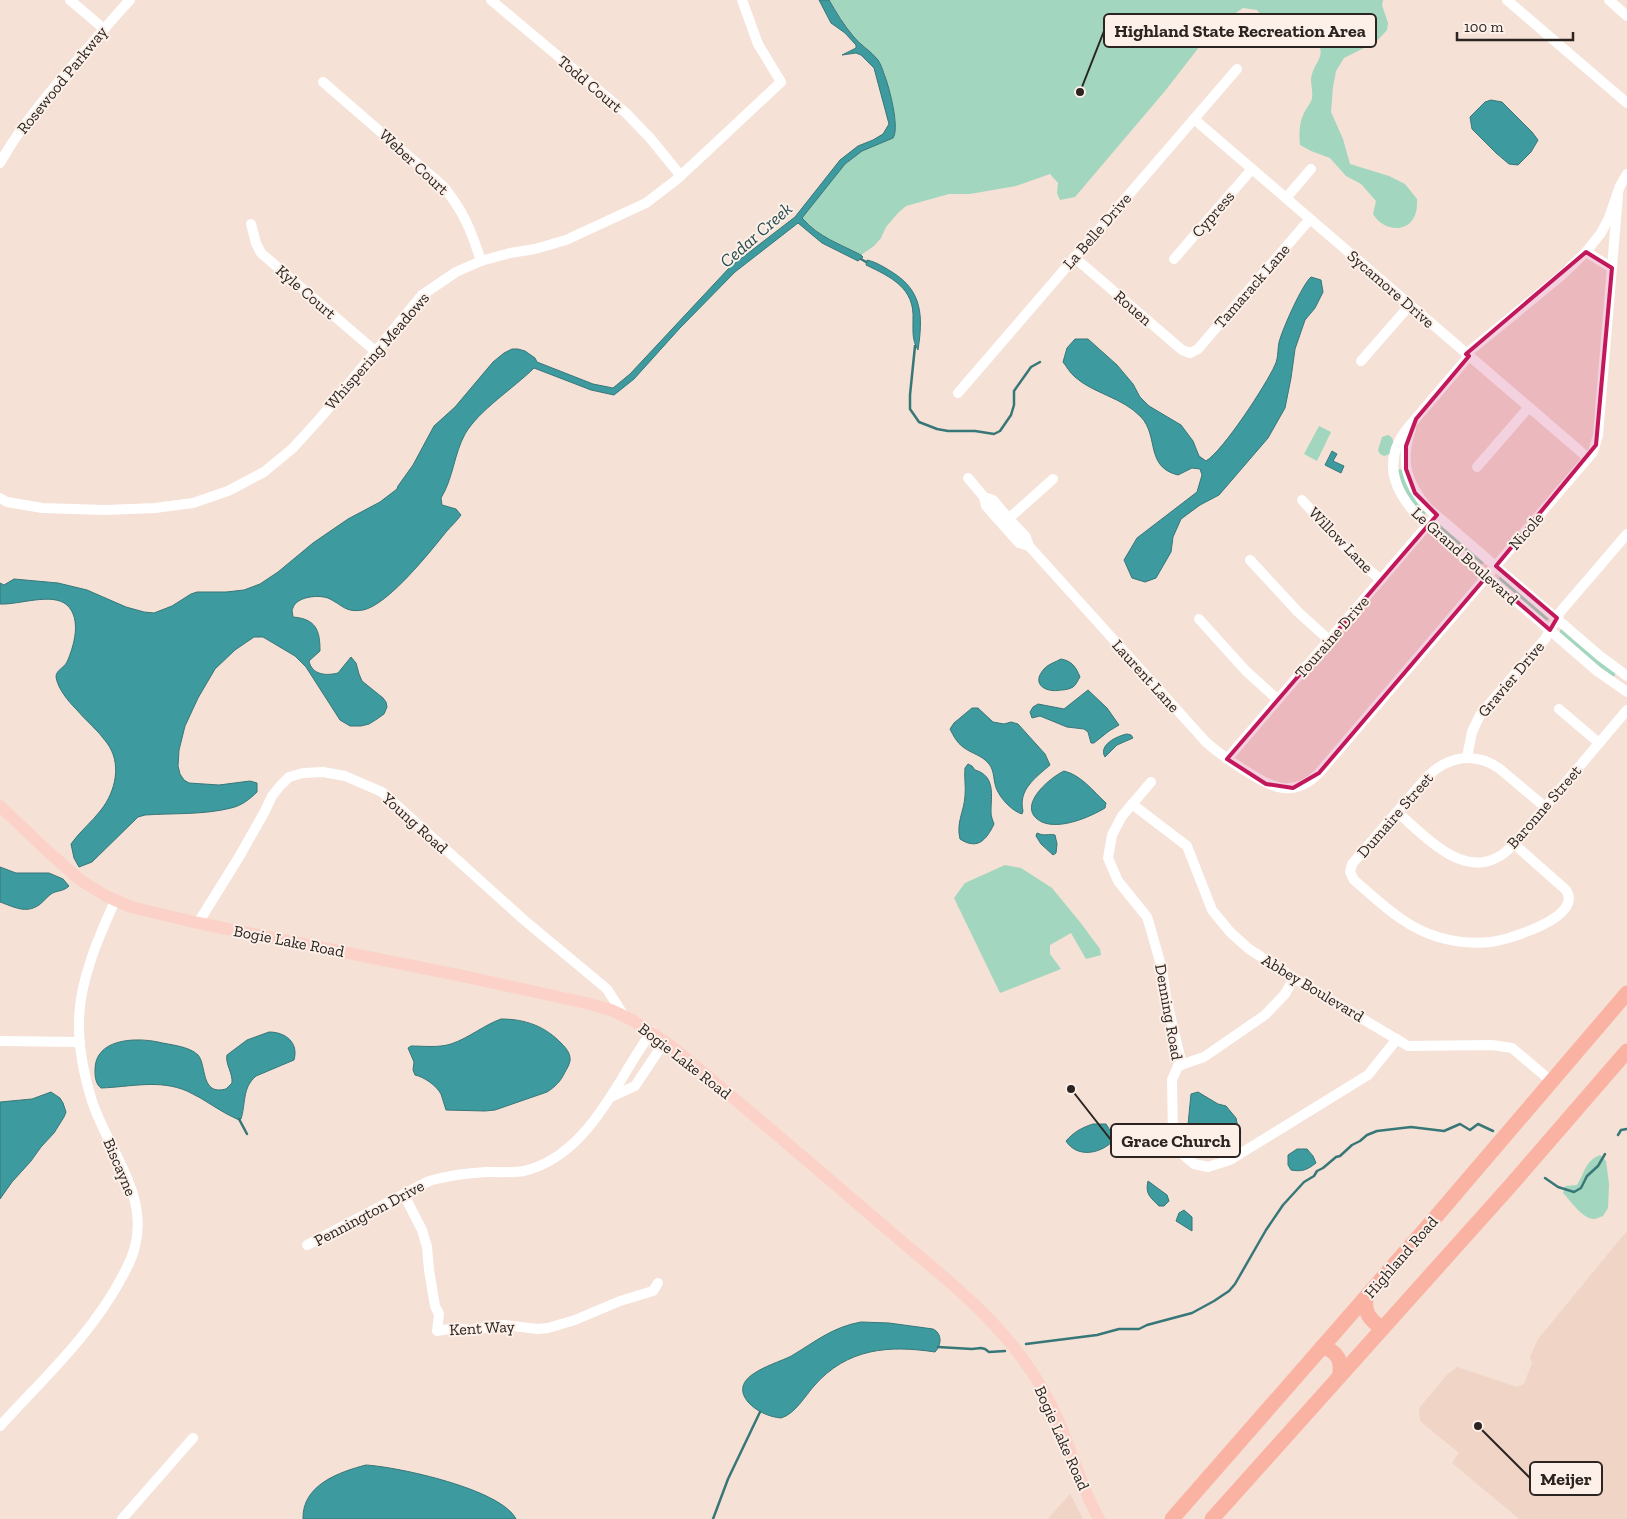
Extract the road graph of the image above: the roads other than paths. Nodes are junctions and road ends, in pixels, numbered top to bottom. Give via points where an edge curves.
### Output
1 (70, 0) edge
2 (130, 0) edge
3 (491, 0) edge
4 (742, 0) edge
5 (1507, 0) edge
6 (1609, 0) edge
7 (1627, 16) edge
8 (104, 29) junction
9 (1237, 69) dead end
10 (322, 82) dead end
11 (1627, 103) edge
12 (1194, 118) junction
13 (0, 163) edge
14 (1252, 169) junction
15 (1312, 169) dead end
16 (1627, 174) edge
17 (681, 176) junction
18 (1618, 194) junction
19 (1286, 198) junction
20 (1310, 219) junction
21 (251, 224) dead end
22 (1586, 252) junction
23 (1074, 257) junction
24 (1174, 260) dead end
25 (481, 261) junction
26 (1612, 268) junction
27 (1410, 304) junction
28 (374, 351) junction
29 (1193, 352) joint
30 (1468, 355) junction
31 (1361, 361) dead end
32 (958, 393) dead end
33 (1529, 407) junction
34 (1416, 419) junction
35 (1588, 458) junction
36 (1477, 468) dead end
37 (968, 478) dead end
38 (1053, 479) dead end
39 (0, 498) edge
40 (1302, 500) dead end
41 (1437, 515) junction
42 (1006, 522) junction
43 (1428, 525) junction
44 (1627, 534) edge
45 (1250, 560) dead end
46 (1496, 566) junction
47 (1487, 576) junction
48 (1381, 580) junction
49 (1557, 618) junction
50 (1199, 619) dead end
51 (1550, 630) junction
52 (1329, 640) junction
53 (1625, 672) edge
54 (1615, 685) junction
55 (1627, 692) edge
56 (1278, 700) junction
57 (1558, 709) dead end
58 (1627, 710) edge
59 (1599, 743) junction
60 (1467, 757) junction
61 (1227, 759) junction
62 (1151, 782) dead end
63 (1278, 788) joint
64 (1132, 804) junction
65 (0, 806) edge
66 (1545, 808) junction
67 (1397, 812) junction
68 (1514, 844) junction
69 (115, 901) junction
70 (198, 923) junction
71 (1294, 978) junction
72 (1627, 993) edge
73 (624, 1016) junction
74 (652, 1031) junction
75 (1397, 1039) junction
76 (0, 1041) edge
77 (665, 1041) junction
78 (80, 1042) junction
79 (1627, 1051) edge
80 (1182, 1065) junction
81 (1551, 1082) junction
82 (610, 1097) junction
83 (404, 1195) junction
84 (307, 1246) dead end
85 (658, 1283) dead end
86 (1366, 1298) junction
87 (1382, 1329) junction
88 (1322, 1347) junction
89 (1339, 1377) junction
90 (0, 1426) edge
91 (193, 1438) dead end
92 (122, 1519) edge
93 (1099, 1519) edge
94 (1172, 1519) edge
95 (1212, 1519) edge

1 - 8 street
2 - 8 street, Rosewood Parkway
3 - 17 street, Todd Court via 626,114
4 - 17 street, Whispering Meadows via 758,44 782,82
5 - 11 street
6 - 7 street
8 - 13 street, Rosewood Parkway via 31,115
9 - 12 street, La Belle Drive
10 - 25 street, Weber Court via 443,186 466,219
12 - 14 street, Sycamore Drive
12 - 23 street, La Belle Drive
14 - 19 street, Sycamore Drive
14 - 24 street, Cypress
15 - 19 street
16 - 18 street, Le Grand Boulevard
17 - 25 street, Whispering Meadows via 646,203 566,240
18 - 22 street, Le Grand Boulevard via 1609,218
18 - 26 street, Nicole
19 - 20 street, Sycamore Drive
20 - 27 street, Sycamore Drive
20 - 29 street, Tamarack Lane
21 - 28 street, Kyle Court via 261,252
22 - 26 street
22 - 30 street, Le Grand Boulevard
23 - 29 street, Rouen via 1182,350
23 - 32 street, La Belle Drive
25 - 28 street, Whispering Meadows via 456,272 422,295
26 - 35 street, Nicole via 1598,435
27 - 30 street, Sycamore Drive
27 - 31 street
28 - 39 street, Whispering Meadows via 293,448 264,472 228,491 193,503 155,508 42,508
30 - 33 street, Sycamore Drive
30 - 34 street, Le Grand Boulevard
33 - 35 street, Sycamore Drive
33 - 36 street
34 - 41 street, Le Grand Boulevard via 1406,446 1406,469 1415,492
34 - 43 street, Le Grand Boulevard via 1397,445 1393,472 1403,498
35 - 46 street, Nicole
37 - 42 street, Laurent Lane via 984,497 986,506
38 - 42 street
40 - 48 street, Willow Lane via 1353,556
41 - 43 street, Touraine Drive
41 - 46 street, Le Grand Boulevard
42 - 61 street, Laurent Lane via 1019,543 1029,546 1197,733
43 - 47 street, Le Grand Boulevard
43 - 48 street, Touraine Drive
44 - 49 street, Gravier Drive
45 - 52 street
46 - 47 street, Nicole
46 - 49 street, Le Grand Boulevard
47 - 51 street, Le Grand Boulevard
47 - 63 street, Nicole via 1316,775 1300,786
48 - 52 street, Touraine Drive
49 - 51 street, Gravier Drive
49 - 53 street, Le Grand Boulevard
50 - 56 street via 1246,671
51 - 54 street, Le Grand Boulevard
51 - 60 street, Gravier Drive via 1480,715 1472,732
52 - 56 street, Touraine Drive
53 - 54 street
54 - 55 street, Le Grand Boulevard
56 - 61 street, Touraine Drive
57 - 59 street
58 - 59 street, Baronne Street
59 - 66 street, Baronne Street
60 - 66 street via 1479,758 1496,766
60 - 67 street, Dumaire Street via 1432,771
61 - 63 street, Laurent Lane
62 - 64 street, Denning Road
64 - 71 street, Abbey Boulevard via 1187,846 1212,910 1230,932 1249,949
64 - 80 street, Denning Road via 1112,835 1108,858 1118,880 1147,918 1152,930
65 - 69 main road, Bogie Lake Road via 71,873
66 - 68 street, Baronne Street
67 - 68 street, Baronne Street via 1442,850 1462,861 1493,859
67 - 68 street, Dumaire Street via 1350,868 1350,875 1394,915 1426,933 1471,943 1507,939 1531,931 1567,906 1570,896 1566,890
69 - 70 main road, Bogie Lake Road
69 - 78 street, Biscayne via 96,947 82,996
70 - 73 main road, Bogie Lake Road via 560,997
70 - 73 street, Young Road via 280,786 289,778 303,774 323,772 345,776 382,792 517,914 607,989
71 - 75 street, Abbey Boulevard
71 - 80 street via 1285,994 1265,1015 1204,1057
72 - 81 highway, Highland Road
73 - 74 main road, Bogie Lake Road
74 - 77 main road, Bogie Lake Road
74 - 82 street, Pennington Drive
75 - 80 street, Denning Road via 1368,1075 1230,1160 1208,1167 1194,1164 1180,1152 1173,1137 1172,1080 1178,1066
75 - 81 street, Abbey Boulevard via 1408,1046 1492,1045 1512,1048
76 - 78 street
77 - 82 street via 635,1086
77 - 93 main road, Bogie Lake Road via 945,1279 999,1330 1022,1358 1048,1399
78 - 90 street, Biscayne via 92,1102 134,1194 138,1221 136,1246 114,1292 98,1315
79 - 87 highway, Highland Road
81 - 86 highway, Highland Road
82 - 83 street, Pennington Drive via 598,1116 573,1143 546,1163 521,1171 444,1177 413,1188
83 - 84 street, Pennington Drive
83 - 85 street, Kent Way via 427,1247 435,1306 439,1314 437,1331 504,1325 548,1328 653,1291
86 - 87 highway via 1368,1315
86 - 88 highway, Highland Road
87 - 89 highway, Highland Road
88 - 89 highway via 1334,1352 1339,1359
88 - 94 highway, Highland Road
89 - 95 highway, Highland Road
91 - 92 street

